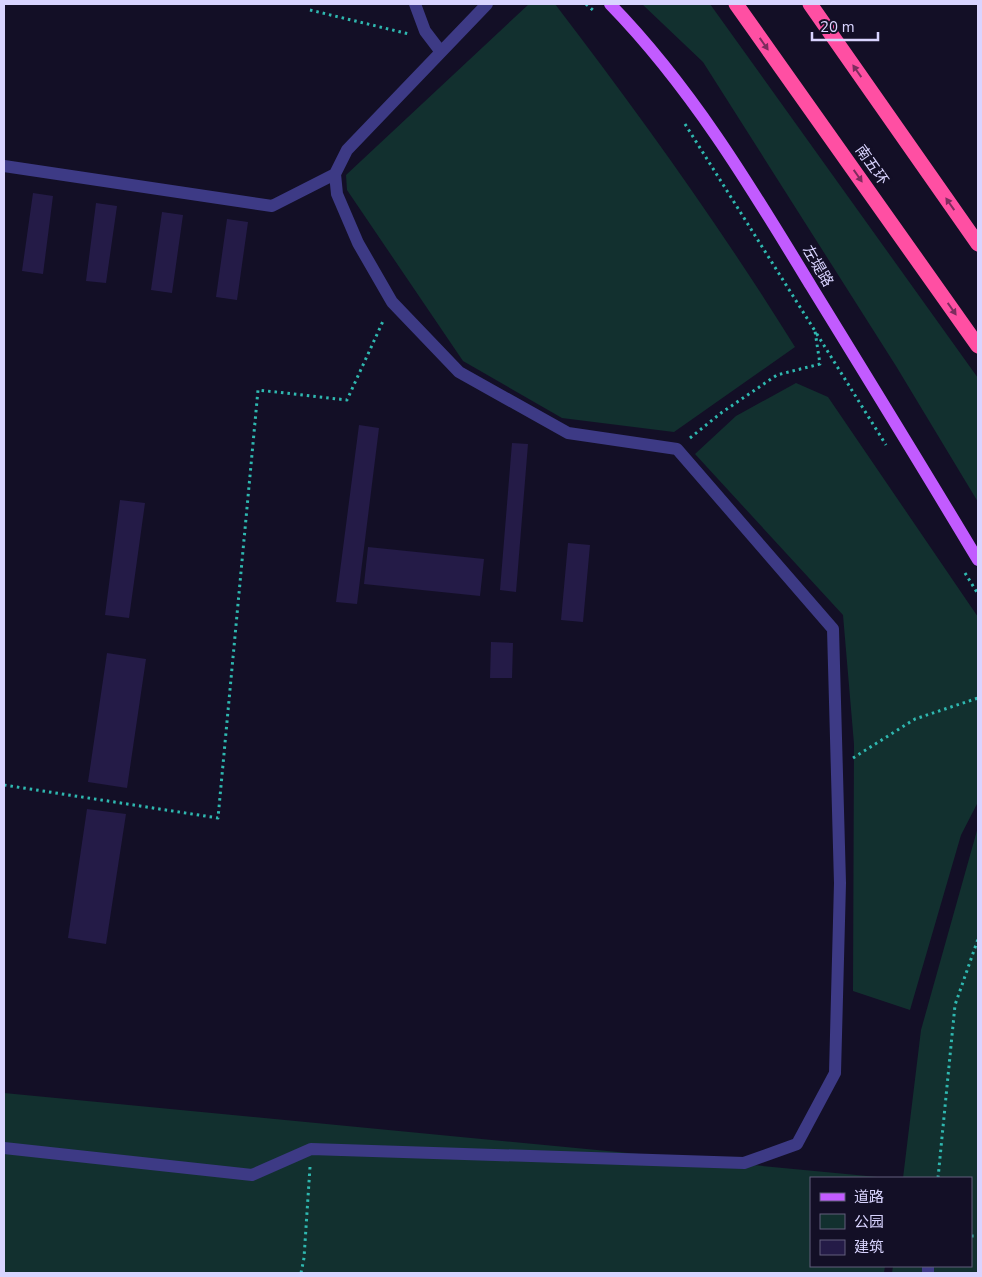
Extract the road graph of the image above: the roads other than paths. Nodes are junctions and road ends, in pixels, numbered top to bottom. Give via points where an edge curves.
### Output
1 (415, 4) edge
2 (487, 4) edge
3 (610, 4) edge
4 (736, 4) edge
5 (810, 4) edge
6 (440, 52) junction
7 (4, 166) edge
8 (335, 174) junction
9 (978, 244) edge
10 (978, 346) edge
11 (978, 560) edge
12 (4, 1148) edge

1 - 6 lane
2 - 6 lane
3 - 11 main road, 左堤路 via 680,82 779,233
4 -> 10 highway, 南五环
9 -> 5 highway
6 - 8 lane via 347,150
7 - 8 lane via 272,206
8 - 12 lane via 337,194 358,244 392,302 459,372 568,433 677,449 833,629 840,883 835,1072 797,1144 744,1163 311,1149 252,1174

